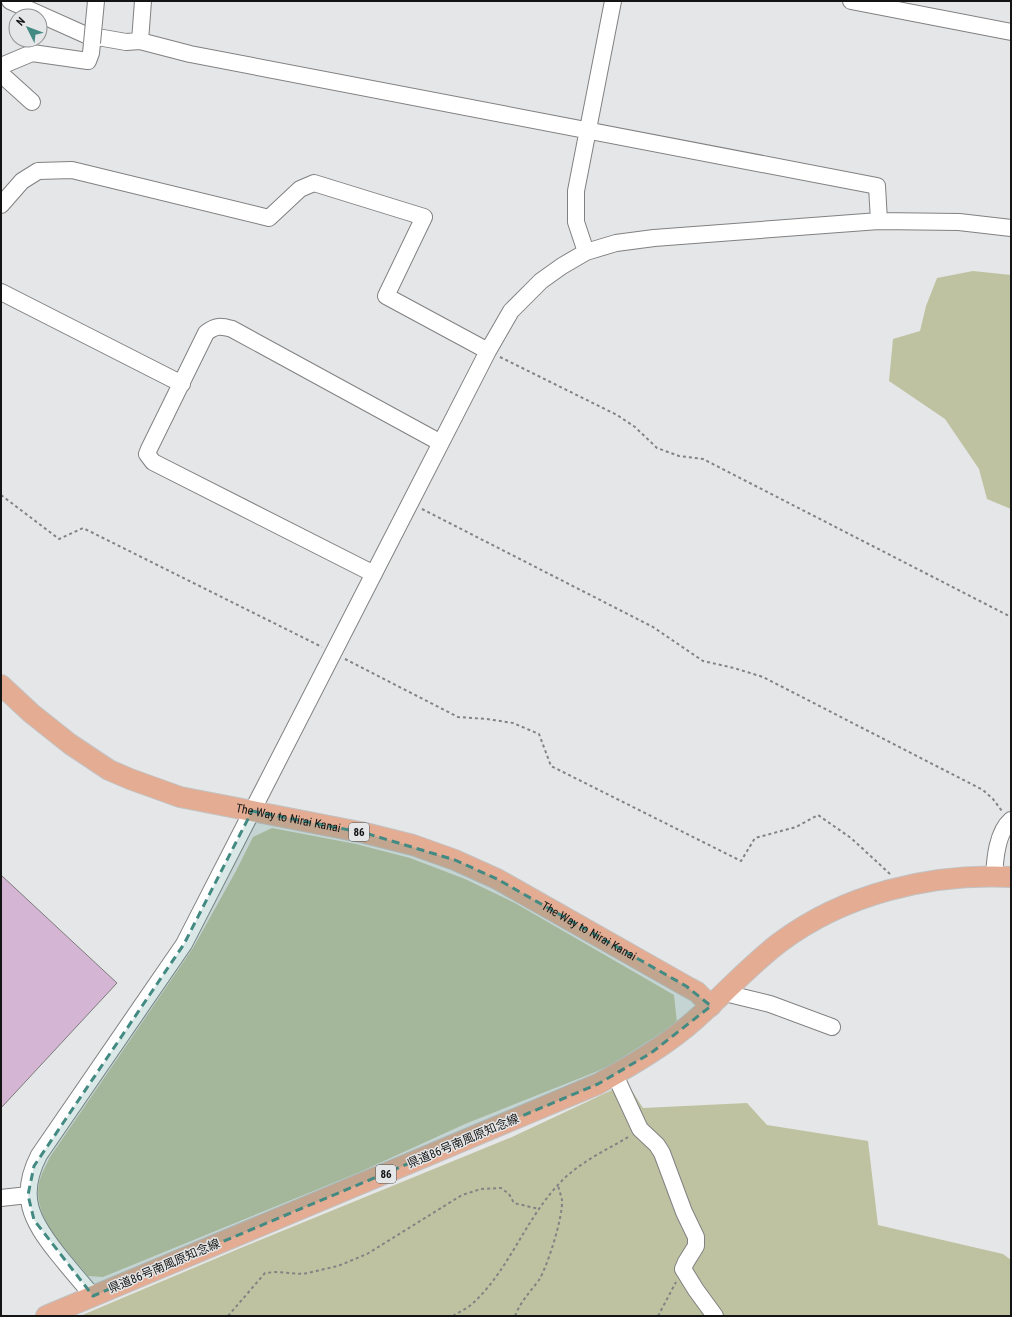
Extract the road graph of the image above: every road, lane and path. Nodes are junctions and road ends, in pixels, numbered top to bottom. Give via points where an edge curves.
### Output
1 (10, 1) edge
2 (96, 1) edge
3 (142, 1) edge
4 (613, 1) edge
5 (851, 1) edge
6 (1011, 32) edge
7 (140, 41) junction
8 (1, 66) edge
9 (1, 74) edge
10 (32, 102) dead end
11 (588, 131) junction
12 (1, 205) edge
13 (879, 221) junction
14 (1011, 228) edge
15 (586, 252) junction
16 (1, 292) edge
17 (488, 351) junction
18 (182, 384) junction
19 (441, 443) junction
20 (1, 495) edge
21 (410, 503) junction
22 (374, 574) junction
23 (1011, 617) edge
24 (333, 653) junction
25 (1, 685) edge
26 (252, 811) junction
27 (1010, 821) edge
28 (1002, 876) edge
29 (905, 887) junction
30 (727, 990) junction
31 (711, 1006) junction
32 (832, 1026) dead end
33 (615, 1075) junction
34 (640, 1129) junction
35 (558, 1185) junction
36 (28, 1195) junction
37 (1, 1198) edge
38 (539, 1209) junction
39 (683, 1269) junction
40 (93, 1296) junction
41 (46, 1316) edge
42 (228, 1316) edge
43 (453, 1316) edge
44 (515, 1316) edge
45 (658, 1316) edge
46 (716, 1316) edge

1 - 7 street via 86,35 126,42
2 - 8 street, bridge via 88,61 32,53
3 - 7 street
4 - 11 street
5 - 6 street
7 - 11 street via 190,54
9 - 10 street
11 - 13 street via 877,186
11 - 15 street via 576,192 576,222
12 - 17 street via 22,181 38,171 72,170 269,218 300,189 314,183 424,217 386,296
13 - 14 street via 959,222
13 - 15 street via 654,238 616,243
15 - 17 street via 541,281 511,311
16 - 18 street
17 - 19 street
17 - 23 path via 617,415 635,427 657,448 679,456 703,459
18 - 19 street via 206,333 220,325 232,329
18 - 22 street via 147,454 153,462
19 - 21 street
20 - 24 path via 59,538 83,528
21 - 22 street
21 - 27 path via 653,627 703,661 763,677 983,790
22 - 24 street
24 - 26 street
24 - 29 path via 458,717 512,723 539,734 551,766 741,861 755,838 796,827 818,815 850,838
25 - 26 main road, The Way to Nirai Kanai / 86 via 55,733 109,770 180,797
26 - 31 main road, The Way to Nirai Kanai / 86 via 365,833 413,845 455,860 497,879 697,992
26 - 36 street via 184,944 40,1155 30,1179
27 - 28 street via 999,840 995,860
28 - 29 main road, 県道86号南風原知念線 via 929,882
29 - 30 main road, 県道86号南風原知念線 via 851,902 818,918 779,943
30 - 31 main road, 県道86号南風原知念線
30 - 32 street via 733,995 770,1004
31 - 33 main road, 県道86号南風原知念線 / 86 via 651,1053
33 - 34 street
33 - 40 main road, 県道86号南風原知念線 / 86
34 - 35 path via 589,1159
34 - 39 street via 662,1153 684,1212 696,1236 696,1246
35 - 38 path
35 - 44 path via 562,1200 554,1244 540,1278
36 - 37 street
36 - 40 street via 34,1220 42,1233
38 - 42 path via 514,1202 501,1188 481,1189 462,1195 367,1254 338,1266 303,1274 265,1273
38 - 43 path via 495,1278 471,1305
39 - 45 path
39 - 46 street
40 - 41 main road, 県道86号南風原知念線 / 86

